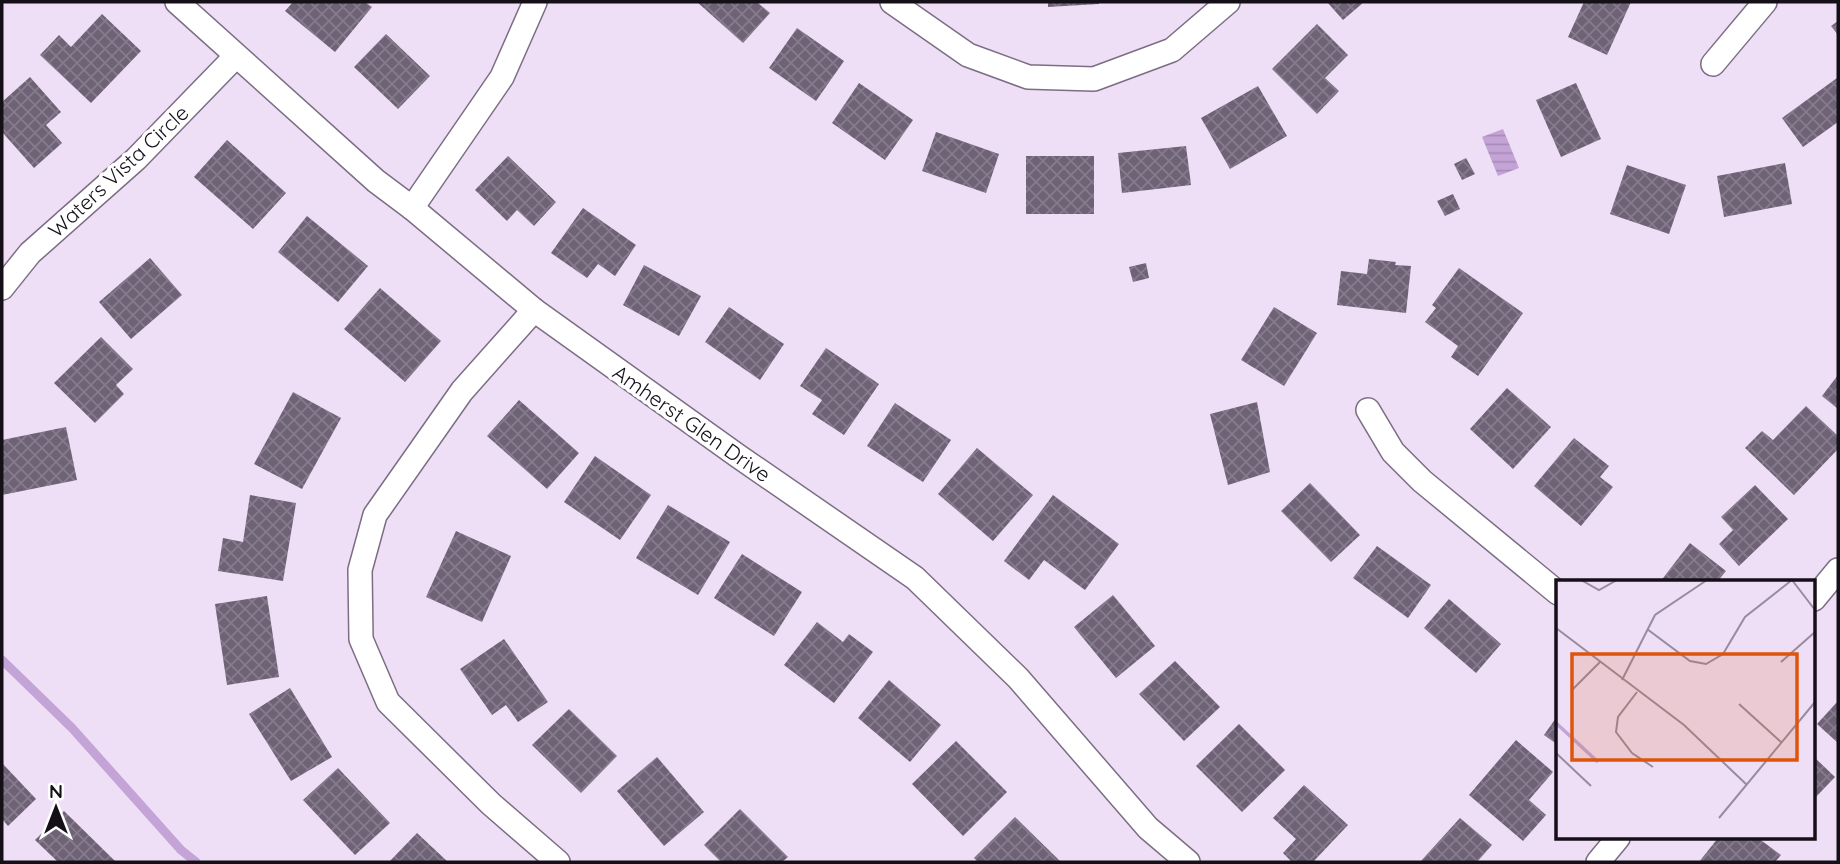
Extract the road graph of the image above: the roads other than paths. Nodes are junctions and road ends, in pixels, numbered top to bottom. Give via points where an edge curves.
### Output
1 (177, 2) edge
2 (535, 2) edge
3 (892, 2) edge
4 (1228, 2) edge
5 (1765, 2) edge
6 (236, 56) junction
7 (1713, 64) dead end
8 (412, 208) junction
9 (2, 288) edge
10 (534, 310) junction
11 (1368, 410) dead end
12 (1838, 570) edge
13 (1556, 591) edge
14 (1815, 599) edge
15 (1616, 840) edge
16 (558, 862) edge
17 (1188, 862) edge
18 (1598, 862) edge

1 - 6 street, Amherst Glen Drive
2 - 8 street via 502,77
3 - 4 street via 968,55 1028,77 1094,79 1172,50
5 - 7 street
6 - 8 street, Amherst Glen Drive
6 - 9 street, Waters Vista Circle via 136,159 30,253
8 - 10 street, Amherst Glen Drive
10 - 16 street via 462,391 375,515 360,570 361,639 388,702 491,804
10 - 17 street, Amherst Glen Drive via 915,578 1018,678 1148,828
11 - 13 street via 1393,452 1422,481
12 - 14 street
15 - 18 street

